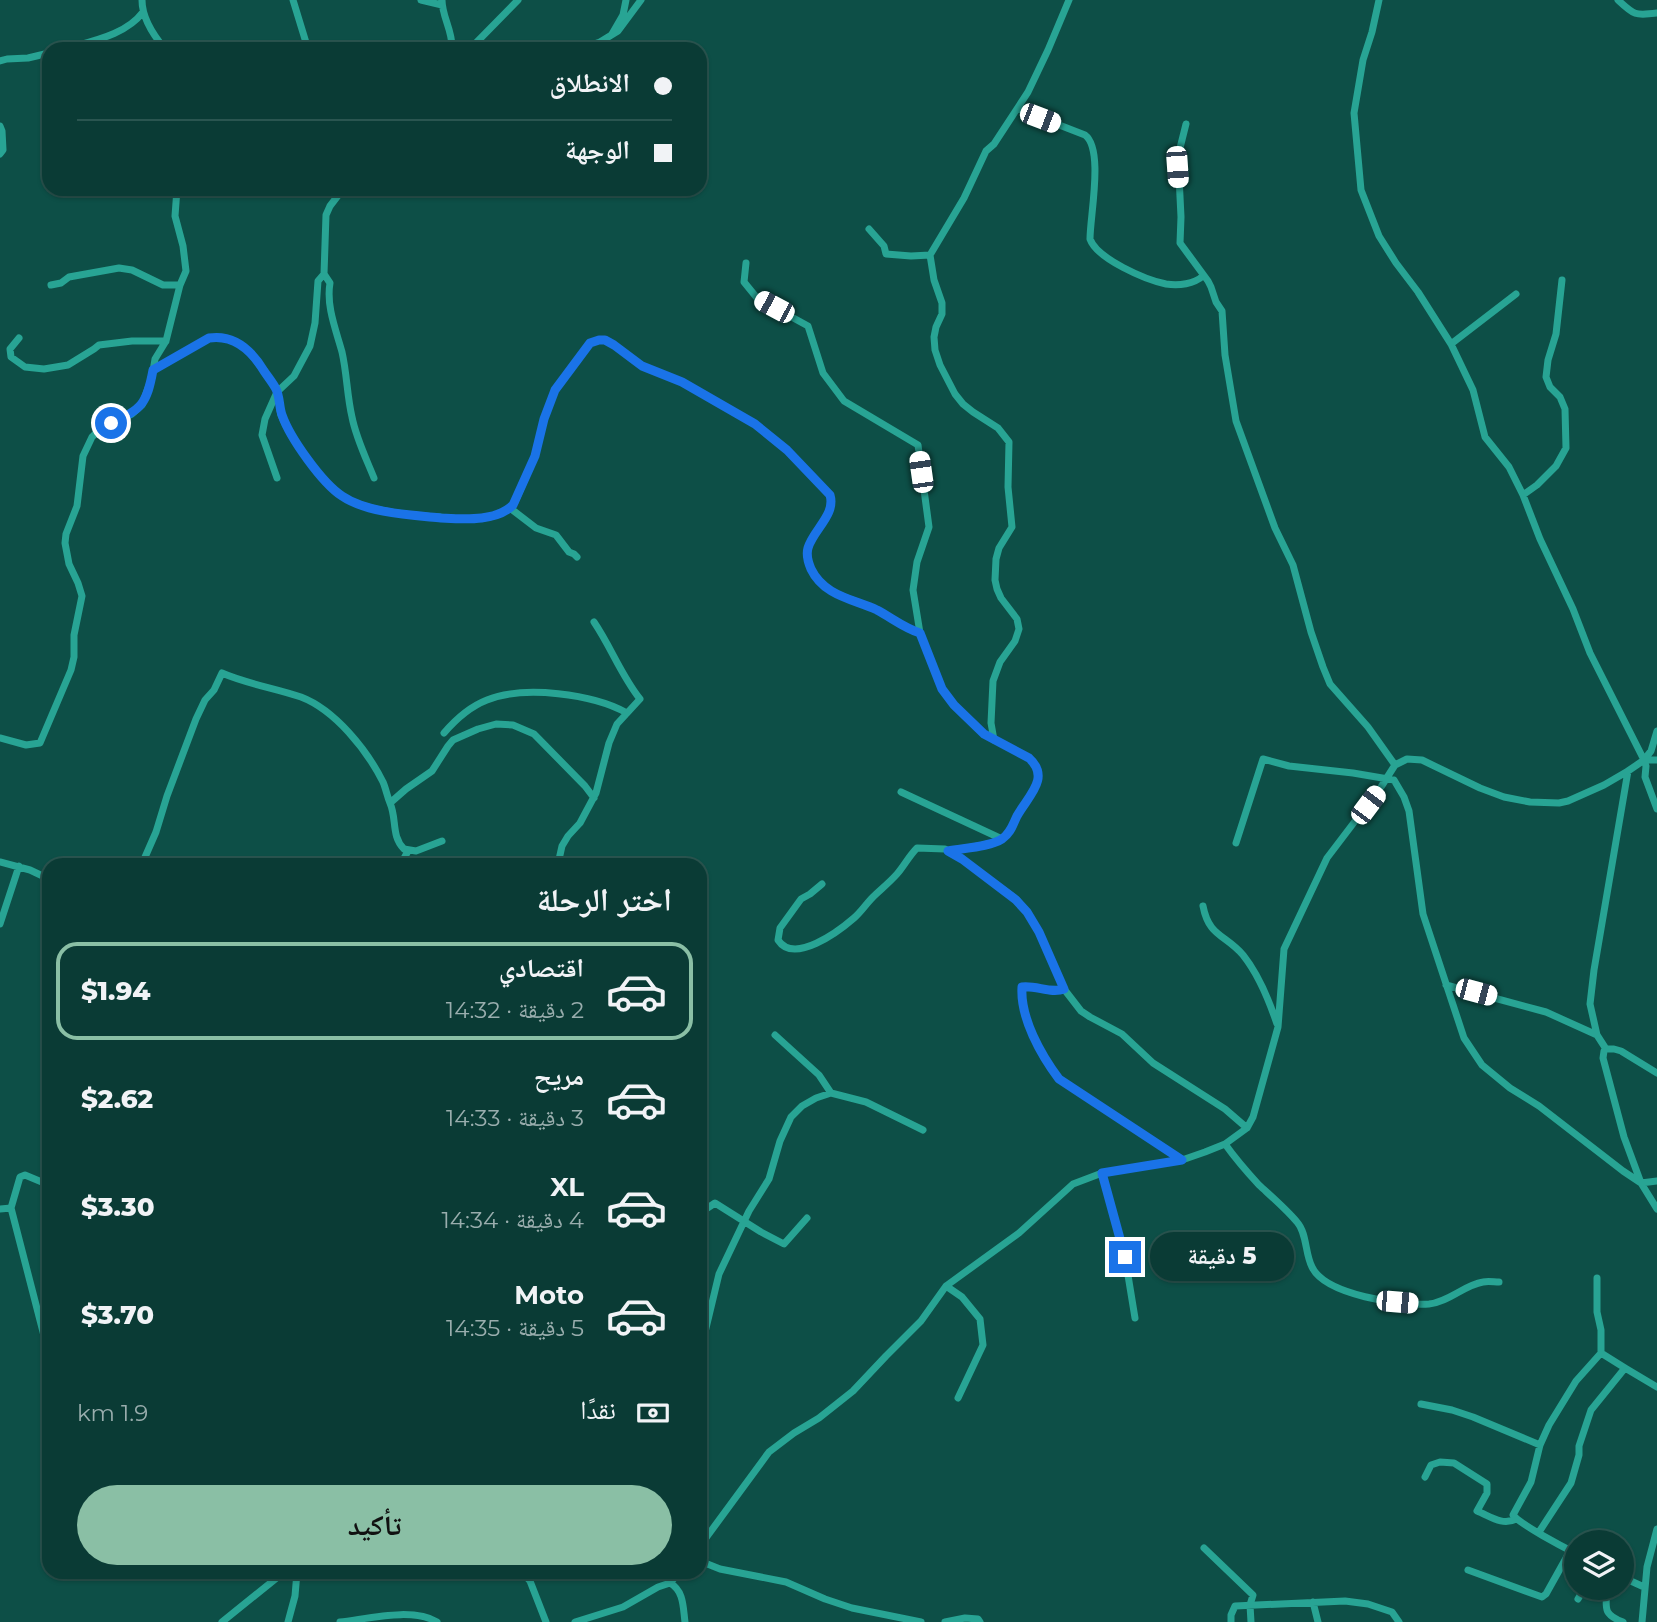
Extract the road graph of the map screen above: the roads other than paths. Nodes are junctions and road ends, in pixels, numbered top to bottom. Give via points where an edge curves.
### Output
1 (142, 0) edge
2 (293, 0) edge
3 (421, 0) edge
4 (518, 0) edge
5 (626, 0) edge
6 (642, 0) edge
7 (1069, 0) edge
8 (1378, 0) edge
9 (1618, 0) edge
10 (442, 3) edge
11 (143, 12) junction
12 (1657, 13) edge
13 (612, 35) junction
14 (87, 42) edge
15 (159, 42) edge
16 (306, 42) edge
17 (452, 42) edge
18 (478, 42) edge
19 (600, 42) edge
20 (42, 55) edge
21 (0, 61) edge
22 (1017, 109) junction
23 (1186, 124) dead end
24 (0, 126) edge
25 (0, 153) edge
26 (176, 196) edge
27 (338, 196) edge
28 (869, 229) dead end
29 (930, 254) junction
30 (746, 263) dead end
31 (324, 274) junction
32 (1203, 276) junction
33 (1562, 280) dead end
34 (51, 285) dead end
35 (180, 285) junction
36 (1517, 294) dead end
37 (19, 338) dead end
38 (166, 341) junction
39 (1451, 344) junction
40 (153, 370) junction
41 (277, 392) junction
42 (277, 478) dead end
43 (374, 478) dead end
44 (1523, 495) junction
45 (510, 508) junction
46 (577, 557) dead end
47 (594, 622) dead end
48 (920, 633) junction
49 (627, 713) junction
50 (1657, 731) edge
51 (444, 733) dead end
52 (0, 738) edge
53 (994, 740) junction
54 (1644, 760) junction
55 (1657, 760) edge
56 (1395, 765) junction
57 (1629, 771) junction
58 (1387, 778) junction
59 (901, 792) dead end
60 (594, 798) junction
61 (390, 803) junction
62 (1657, 808) edge
63 (1002, 839) junction
64 (442, 841) dead end
65 (1236, 843) dead end
66 (408, 851) junction
67 (948, 851) junction
68 (145, 858) edge
69 (404, 858) edge
70 (559, 858) edge
71 (0, 862) edge
72 (19, 866) junction
73 (42, 876) edge
74 (822, 884) dead end
75 (1203, 906) dead end
76 (0, 924) edge
77 (1446, 985) junction
78 (1064, 989) junction
79 (1278, 1027) junction
80 (775, 1035) dead end
81 (1597, 1035) junction
82 (1606, 1049) junction
83 (1657, 1073) edge
84 (831, 1093) junction
85 (1247, 1128) junction
86 (923, 1130) dead end
87 (1225, 1144) junction
88 (1182, 1160) junction
89 (1102, 1173) junction
90 (1657, 1181) edge
91 (42, 1182) edge
92 (1642, 1183) junction
93 (11, 1208) junction
94 (707, 1208) edge
95 (0, 1209) edge
96 (1657, 1209) edge
97 (807, 1218) dead end
98 (745, 1221) junction
99 (1597, 1278) dead end
100 (1499, 1282) dead end
101 (946, 1286) junction
102 (1135, 1318) dead end
103 (707, 1324) edge
104 (42, 1328) edge
105 (1601, 1353) junction
106 (1625, 1368) junction
107 (1657, 1387) edge
108 (958, 1398) dead end
109 (1421, 1404) dead end
110 (1540, 1445) junction
111 (1425, 1477) dead end
112 (1516, 1519) junction
113 (1657, 1530) edge
114 (1539, 1532) junction
115 (707, 1536) edge
116 (1564, 1547) edge
117 (1203, 1548) dead end
118 (707, 1564) edge
119 (1564, 1567) edge
120 (1468, 1570) dead end
121 (275, 1579) edge
122 (296, 1579) edge
123 (528, 1579) edge
124 (670, 1579) edge
125 (674, 1579) edge
126 (1634, 1582) edge
127 (670, 1583) junction
128 (1644, 1587) junction
129 (1607, 1600) edge
130 (1313, 1602) junction
131 (1250, 1605) junction
132 (222, 1622) edge
133 (288, 1622) edge
134 (340, 1622) edge
135 (436, 1622) edge
136 (546, 1622) edge
137 (575, 1622) edge
138 (685, 1622) edge
139 (921, 1622) edge
140 (945, 1622) edge
141 (980, 1622) edge
142 (1231, 1622) edge
143 (1251, 1622) edge
144 (1318, 1622) edge
145 (1399, 1622) edge
146 (1622, 1622) edge
147 (1642, 1622) edge

1 - 11 street
2 - 16 street
3 - 10 street
4 - 18 street
5 - 13 street via 624,15
6 - 13 street
7 - 22 street
8 - 39 street via 1354,113 1360,190 1379,236
9 - 12 street via 1635,14
10 - 17 street
11 - 14 street via 127,27
11 - 15 street
13 - 19 street
20 - 21 street
22 - 29 street via 986,151
22 - 32 street via 1091,141 1095,184 1090,239 1098,250 1136,273 1166,284 1197,282
23 - 32 street via 1178,156 1180,243
24 - 25 street
26 - 35 street via 175,216 186,271
27 - 31 street via 326,215
28 - 29 street via 886,254
29 - 53 street via 943,310 934,333 940,365 955,394 1009,442 1012,527 999,548 995,580 1019,629 993,681
30 - 48 street via 744,282 757,298 808,326 823,373 844,401 918,445 929,527 913,590
31 - 41 street via 318,281 310,346 294,376
31 - 43 street via 330,283 352,418
32 - 56 street via 1222,311 1236,421 1293,565 1323,667 1330,684
33 - 44 street via 1546,377 1565,409 1566,448 1556,466
34 - 35 street via 68,277 119,268 163,285
35 - 38 street
36 - 39 street
37 - 38 street via 10,349 11,357 25,368 44,369 68,365 99,345
38 - 40 street
39 - 44 street via 1472,390 1485,437 1509,467
40 - 41 street via 218,336 249,351
40 - 52 street via 142,405 97,432 83,456 77,506 65,538 69,565 82,596 68,678 40,743 26,745
41 - 42 street via 262,435
41 - 45 street via 281,415 302,452 333,488 356,504 457,519 494,515
44 - 54 street via 1590,653
45 - 46 street via 536,528 556,535
45 - 48 street via 535,456 555,390 590,343 605,340 642,366 682,382 755,424 787,450 831,500 808,547 808,560 820,583 834,594
47 - 49 street via 640,699
48 - 53 street via 947,696
49 - 51 street via 569,695 519,694 472,708
49 - 60 street via 614,730
50 - 54 street
53 - 63 street via 1029,758 1038,776 1037,786
54 - 55 street
54 - 57 street
54 - 62 street
56 - 57 street via 1407,759 1422,760 1493,793 1546,803 1577,798
56 - 58 street
57 - 81 street via 1594,970 1590,1004
58 - 65 street via 1263,759
58 - 77 street via 1394,779 1409,811 1423,914
58 - 79 street via 1327,858 1284,949
59 - 63 street
60 - 61 street via 534,734 496,724 453,740 432,771
60 - 70 street via 562,846
61 - 66 street via 397,841
61 - 68 street via 373,764 327,712 299,696 222,673 196,719
63 - 67 street
64 - 66 street
66 - 69 street
67 - 74 street via 917,848 897,874 837,931 807,947 782,946 780,928 801,899
67 - 78 street via 1027,912
71 - 72 street
72 - 73 street
72 - 76 street
75 - 79 street via 1212,930 1251,967
77 - 81 street via 1546,1012
77 - 92 street via 1464,1038 1482,1065
78 - 85 street via 1081,1011 1122,1034 1153,1063 1225,1108
78 - 88 street via 1022,987 1021,999 1046,1062 1059,1079
79 - 85 street
80 - 84 street via 819,1075
81 - 82 street
82 - 83 street via 1620,1051
82 - 92 street via 1603,1058 1624,1137
84 - 86 street via 866,1102
84 - 98 street via 802,1106 791,1117 769,1179
85 - 87 street
87 - 88 street
87 - 100 street via 1300,1224 1313,1270 1342,1291 1434,1304 1483,1282
88 - 89 street
89 - 101 street via 1073,1184 1019,1233
89 - 102 street via 1125,1257
90 - 92 street
91 - 93 street via 20,1177
92 - 96 street
93 - 95 street
93 - 104 street
94 - 98 street via 715,1203
97 - 98 street via 784,1244
98 - 103 street via 719,1274
99 - 105 street
101 - 108 street via 980,1319 983,1345
101 - 115 street via 921,1321 853,1391 769,1452
105 - 106 street
105 - 110 street via 1576,1381
106 - 107 street
106 - 114 street via 1591,1410 1571,1483
109 - 110 street via 1473,1417
110 - 112 street via 1531,1482 1514,1511
111 - 112 street via 1431,1465 1456,1463 1487,1483 1477,1511 1500,1521
112 - 114 street
113 - 128 street
114 - 116 street
117 - 131 street via 1253,1595
118 - 139 street via 786,1582 852,1608
119 - 120 street via 1542,1597
121 - 132 street
122 - 133 street
123 - 136 street
124 - 127 street
125 - 127 street
126 - 128 street
127 - 137 street
127 - 138 street via 680,1592
128 - 147 street
129 - 146 street via 1607,1613
130 - 131 street
130 - 144 street
130 - 145 street via 1368,1604 1392,1612
131 - 142 street via 1236,1606
131 - 143 street
134 - 135 street via 412,1614
140 - 141 street via 965,1618

